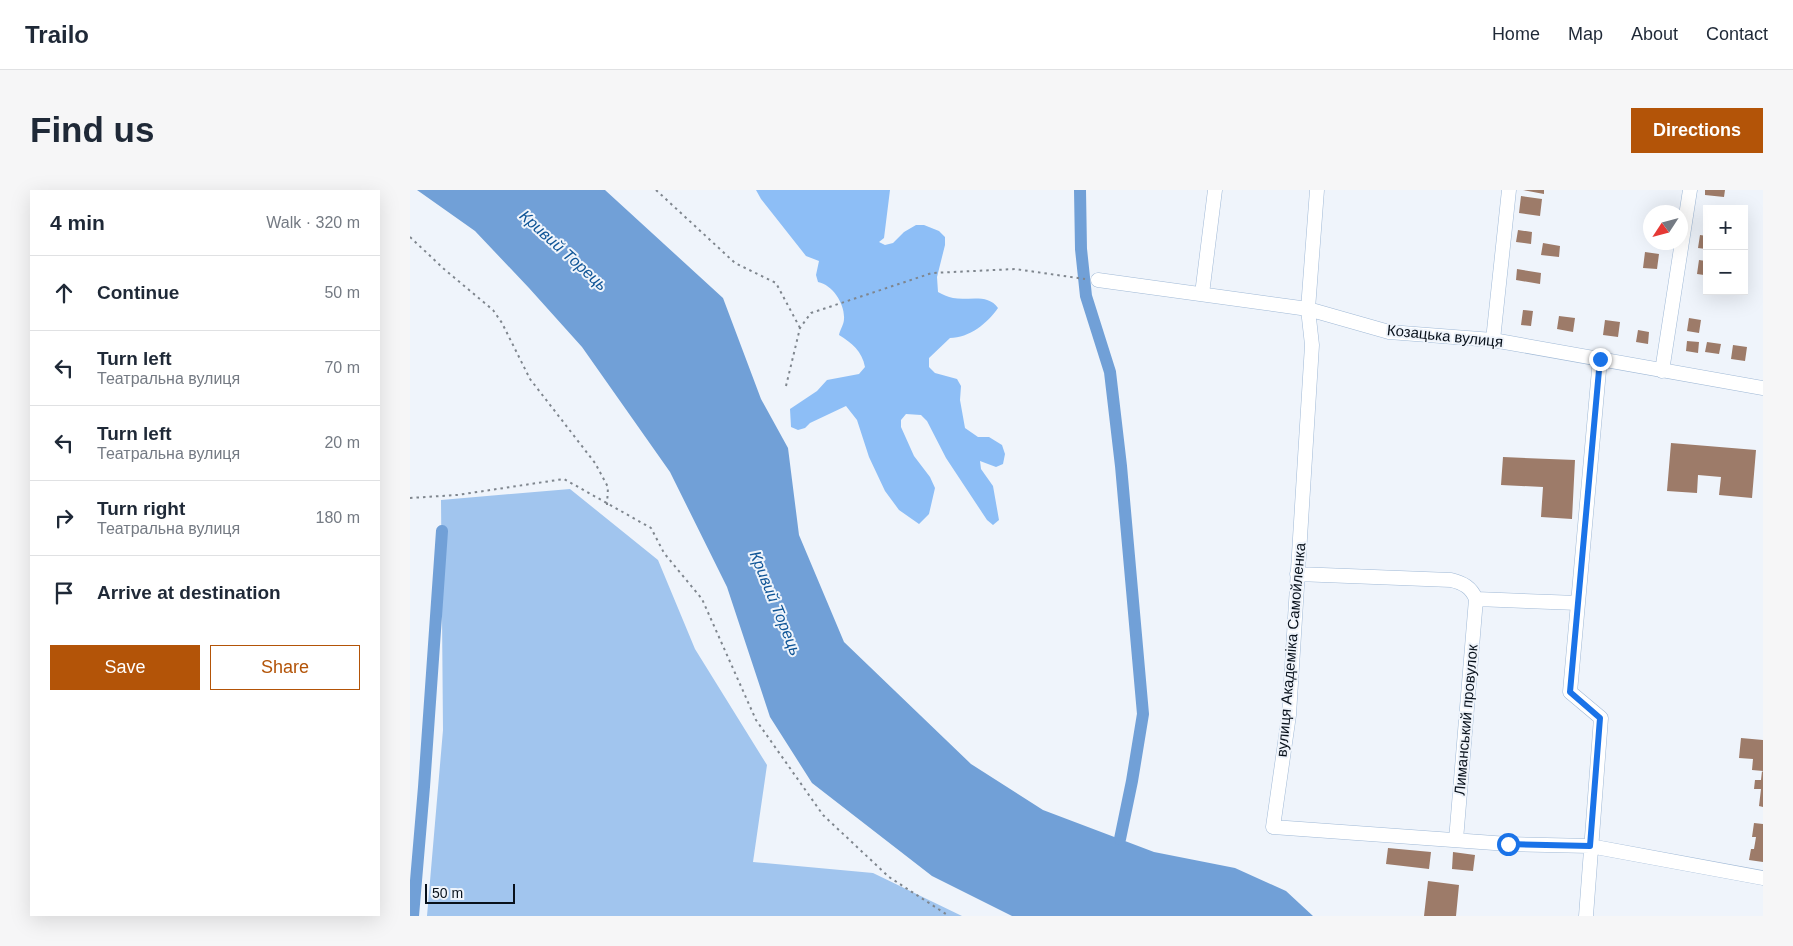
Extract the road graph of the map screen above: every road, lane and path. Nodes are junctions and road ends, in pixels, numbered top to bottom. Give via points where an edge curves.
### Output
1 (656, 190) edge
2 (1215, 190) edge
3 (1317, 190) edge
4 (1509, 190) edge
5 (1690, 190) edge
6 (410, 236) edge
7 (1094, 280) joint
8 (1202, 294) junction
9 (1308, 309) junction
10 (800, 328) junction
11 (1493, 340) junction
12 (1600, 359) junction
13 (1662, 371) junction
14 (786, 386) dead end
15 (1763, 388) edge
16 (410, 498) edge
17 (607, 505) junction
18 (1297, 574) junction
19 (1476, 599) junction
20 (1578, 602) junction
21 (1456, 840) junction
22 (1590, 846) junction
23 (1763, 878) edge
24 (949, 916) edge
25 (1586, 916) edge

1 - 10 path via 735,263 776,283
2 - 8 street
3 - 9 street, вулиця Академіка Самойленка
4 - 11 street
5 - 13 street
6 - 17 path via 493,310 530,379 595,463 608,487
7 - 8 street, Козацька вулиця
7 - 10 path via 1015,269 932,273 811,312
8 - 9 street, Козацька вулиця
9 - 11 street, Козацька вулиця via 1389,332
9 - 18 street, вулиця Академіка Самойленка via 1312,346
10 - 14 path
11 - 12 street, Козацька вулиця
12 - 13 street, Козацька вулиця
12 - 20 street
13 - 15 street, Козацька вулиця
16 - 17 path via 458,495 564,479
17 - 24 path via 651,528 664,553 702,599 756,720 823,815 889,877
18 - 19 street via 1451,580 1463,583
18 - 21 street, вулиця Академіка Самойленка via 1288,715 1272,827
19 - 20 street
19 - 21 street, Лиманський провулок
20 - 22 street via 1570,692 1600,718
21 - 22 street, вулиця Академіка Самойленка
22 - 23 street, вулиця Академіка Самойленка
22 - 25 street

